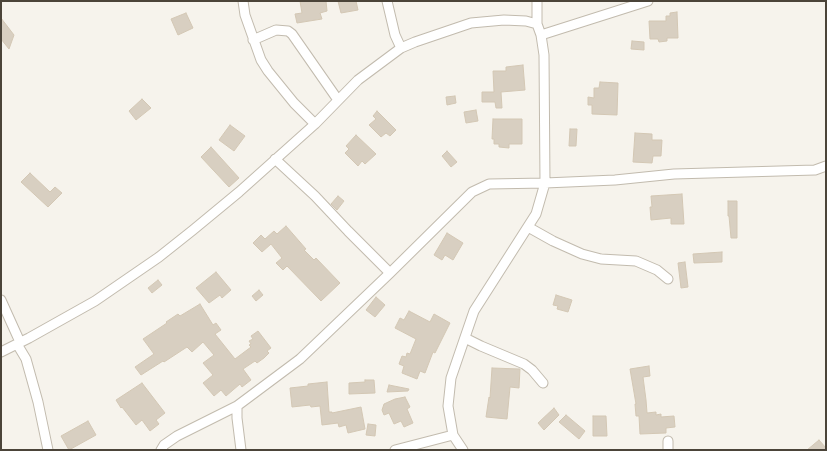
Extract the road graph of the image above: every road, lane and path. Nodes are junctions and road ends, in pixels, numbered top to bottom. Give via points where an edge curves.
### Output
1 (243, 1) edge
2 (387, 1) edge
3 (537, 1) edge
4 (644, 2) edge
5 (536, 24) junction
6 (541, 35) junction
7 (253, 40) junction
8 (401, 48) junction
9 (338, 100) junction
10 (315, 124) junction
11 (275, 160) junction
12 (826, 166) edge
13 (545, 183) junction
14 (528, 227) junction
15 (390, 273) junction
16 (668, 279) dead end
17 (1, 300) edge
18 (465, 338) junction
19 (18, 343) junction
20 (1, 352) edge
21 (543, 383) dead end
22 (237, 406) junction
23 (453, 436) junction
24 (48, 450) edge
25 (161, 450) edge
26 (241, 450) edge
27 (395, 450) edge
28 (463, 450) edge

1 - 7 street
2 - 8 street via 395,35
3 - 5 street
4 - 6 street
5 - 6 street
5 - 8 street via 515,19 470,23
6 - 13 street via 544,55
7 - 9 street via 276,30 288,31
7 - 10 street via 268,71 294,104
8 - 9 street via 358,80
9 - 10 street
10 - 11 street
11 - 15 street via 315,196
11 - 19 street via 159,257 95,301
12 - 13 street via 815,170 674,174
13 - 14 street via 536,214
13 - 15 street via 489,184 472,192
14 - 16 street via 582,254 601,259 636,261 657,270
14 - 18 street via 474,311
15 - 22 street via 300,359
17 - 19 street
18 - 21 street via 524,364
18 - 23 street via 451,378 448,406
19 - 20 street
19 - 24 street via 28,366
22 - 25 street via 177,436
22 - 26 street
23 - 27 street
23 - 28 street

